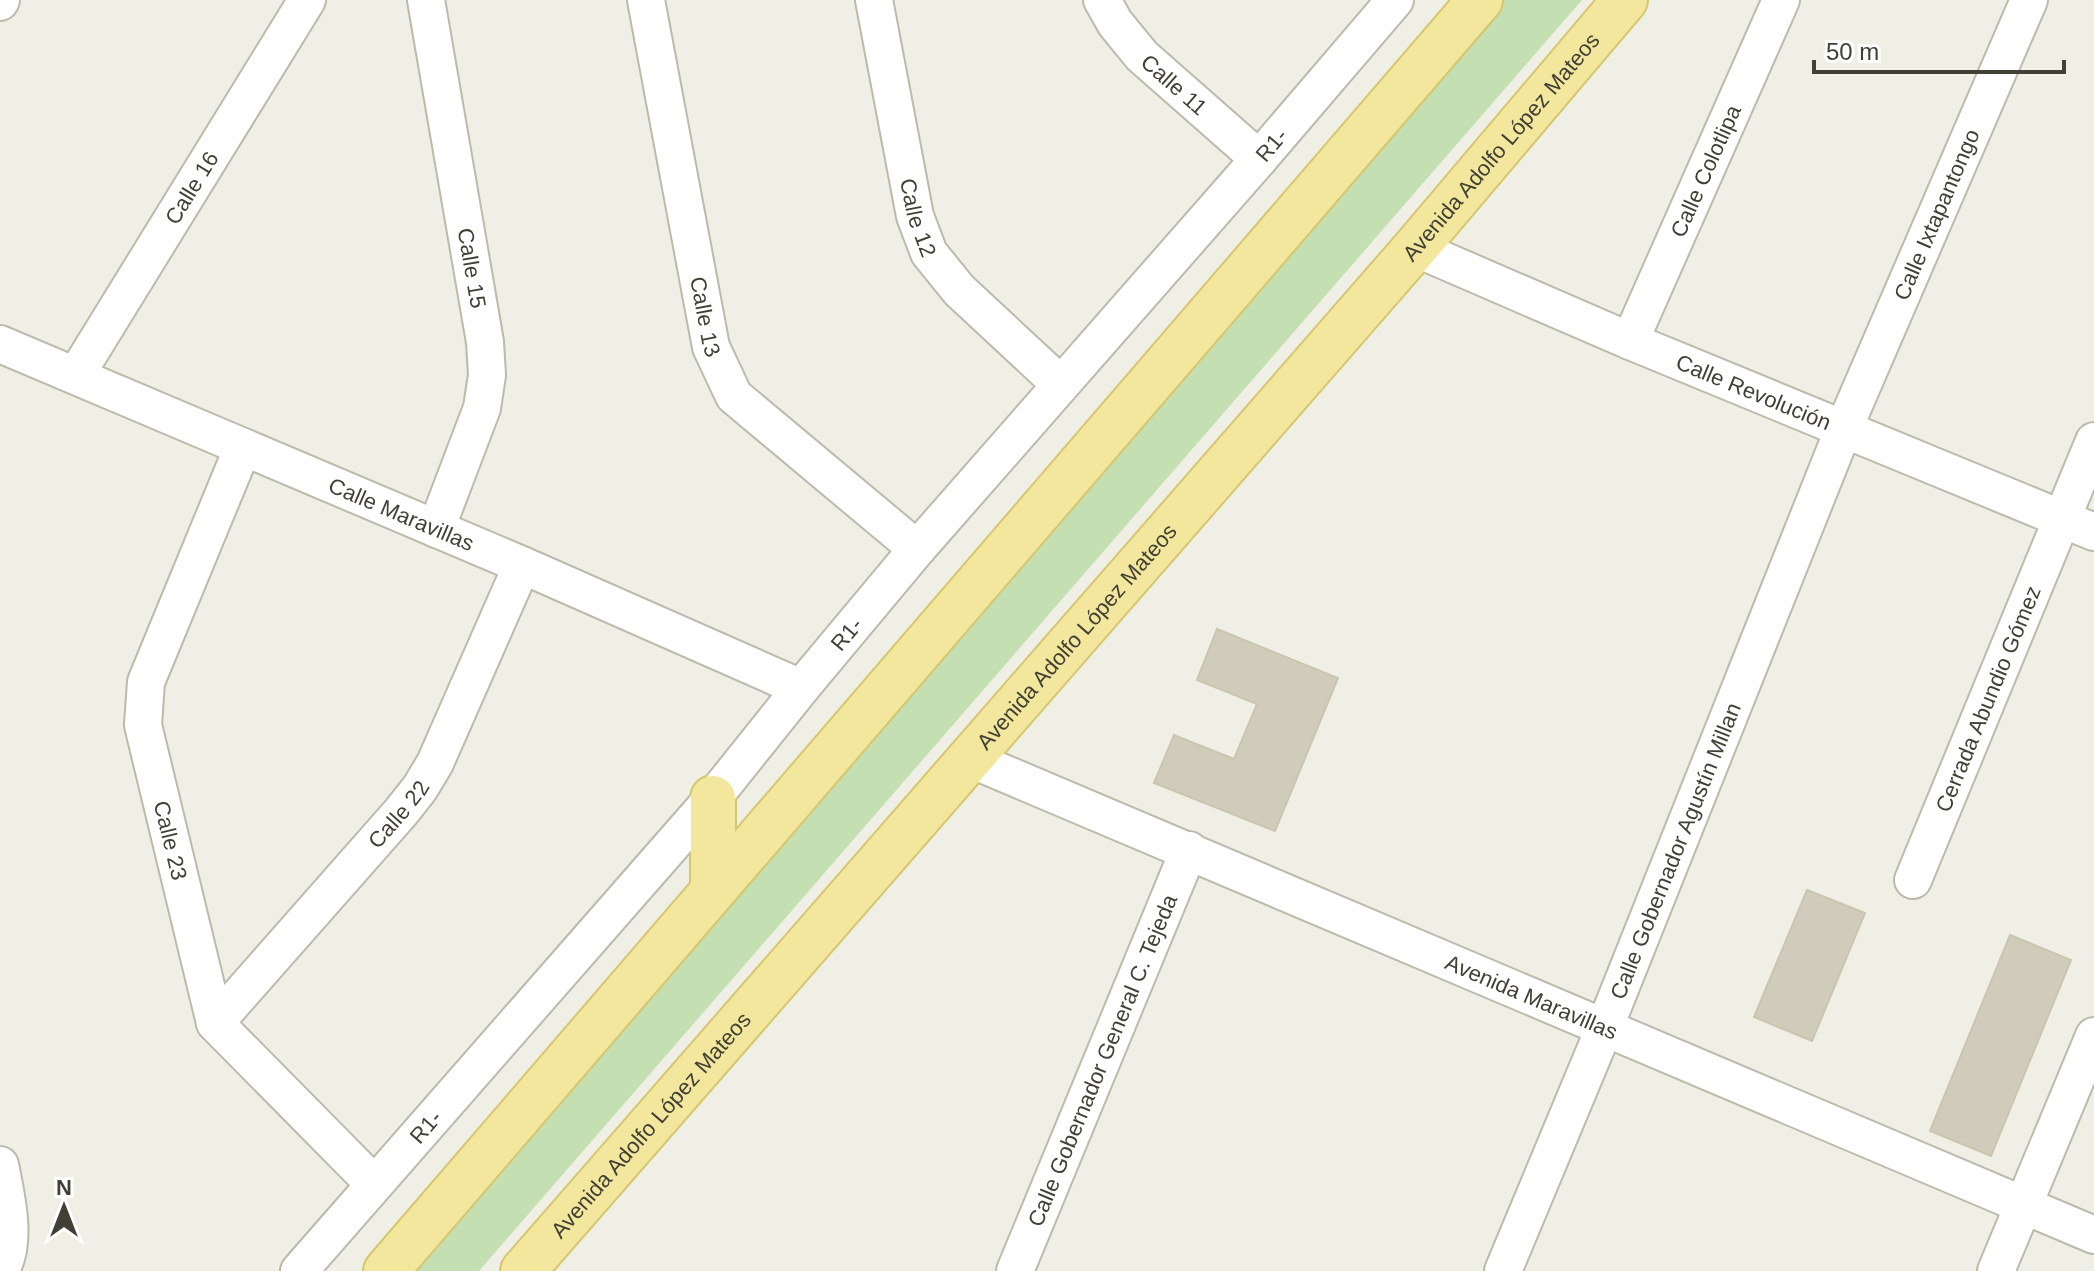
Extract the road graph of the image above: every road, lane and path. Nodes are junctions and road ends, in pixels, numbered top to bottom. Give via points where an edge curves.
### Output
1 (307, 0) edge
2 (426, 0) edge
3 (646, 0) edge
4 (874, 0) edge
5 (1102, 0) edge
6 (1395, 0) edge
7 (1480, 0) edge
8 (1625, 0) edge
9 (1781, 0) edge
10 (2029, 0) edge
11 (1259, 159) junction
12 (1415, 248) junction
13 (1630, 341) junction
14 (0, 344) edge
15 (76, 375) junction
16 (1060, 384) junction
17 (1844, 428) junction
18 (2094, 441) edge
19 (243, 447) junction
20 (2078, 525) edge
21 (436, 529) junction
22 (917, 549) junction
23 (522, 565) junction
24 (801, 688) junction
25 (968, 758) junction
26 (713, 798) junction
27 (1189, 850) junction
28 (1913, 880) dead end
29 (713, 890) junction
30 (215, 1023) junction
31 (1604, 1029) junction
32 (2094, 1036) edge
33 (0, 1165) edge
34 (374, 1184) junction
35 (2023, 1206) junction
36 (2094, 1235) edge
37 (0, 1271) edge
38 (299, 1271) edge
39 (386, 1271) edge
40 (523, 1271) edge
41 (1015, 1271) edge
42 (1503, 1271) edge
43 (1996, 1271) edge

1 - 15 street, Calle 16
2 - 21 street, Calle 15 via 487,375 482,408
3 - 22 street, Calle 13 via 711,347 734,396
4 - 16 street, Calle 12 via 915,216 929,253 959,290
5 - 11 street, Calle 11 via 1142,56
6 - 11 street, R1-
7 - 29 main road
8 - 12 main road, Avenida Adolfo López Mateos
9 - 13 street, Calle Colotlipa
10 - 17 street, Calle Ixtapantongo
11 - 16 street, R1-
12 - 13 street, Calle Revolución
12 - 25 main road, Avenida Adolfo López Mateos
13 - 17 street, Calle Revolución
14 - 15 street, Calle Maravillas
15 - 19 street, Calle Maravillas
16 - 22 street, R1-
17 - 20 street, Calle Revolución
17 - 31 street, Calle Gobernador Agustín Millan
18 - 20 street, Cerrada Abundio Gómez
19 - 21 street, Calle Maravillas
19 - 30 street, Calle 23 via 146,682 143,725
20 - 28 street, Cerrada Abundio Gómez
21 - 23 street, Calle Maravillas
22 - 24 street, R1-
23 - 24 street, Calle Maravillas
23 - 30 street, Calle 22 via 420,788
24 - 26 street, R1-
25 - 27 street, Avenida Maravillas
25 - 40 main road, Avenida Adolfo López Mateos
26 - 29 main road
26 - 34 street, R1-
27 - 31 street, Avenida Maravillas
27 - 41 street, Calle Gobernador General C. Tejeda
29 - 39 main road
30 - 34 street
31 - 35 street, Avenida Maravillas
31 - 42 street, Calle Gobernador Agustín Millan
32 - 35 street
33 - 37 street via 10,1228
34 - 38 street, R1-
35 - 36 street, Avenida Maravillas
35 - 43 street

